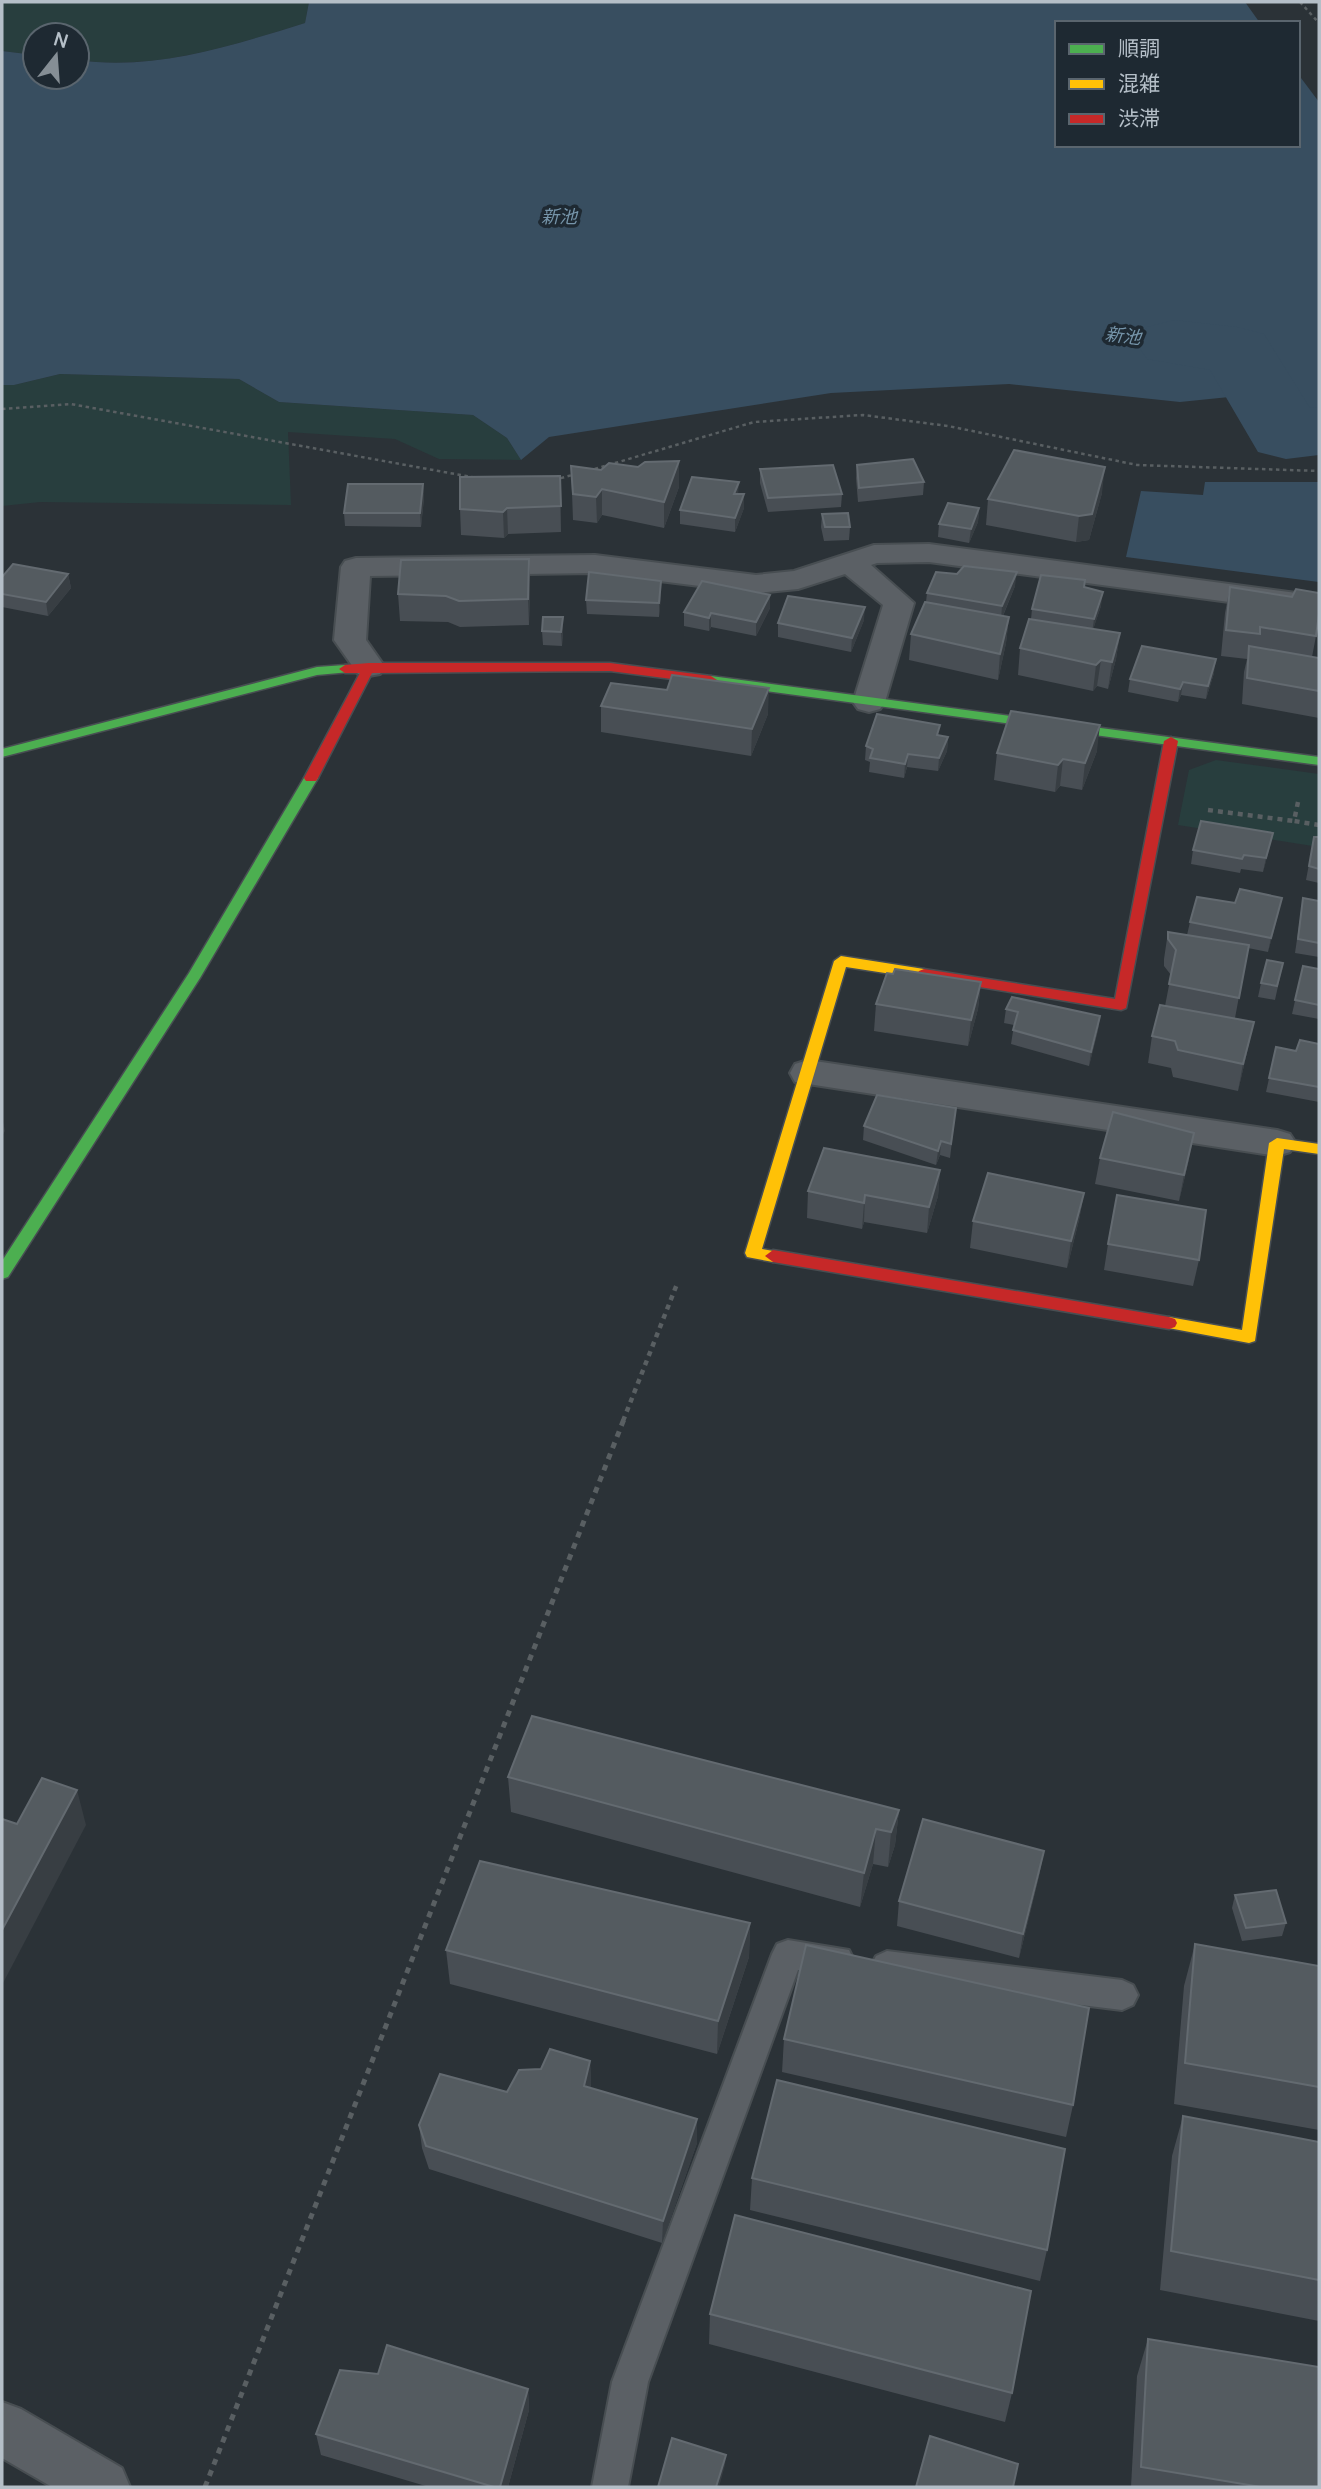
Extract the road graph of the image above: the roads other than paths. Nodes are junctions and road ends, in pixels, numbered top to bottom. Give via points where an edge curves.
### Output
1 (848, 561) junction
2 (1319, 605) edge
3 (369, 667) junction
4 (869, 702) junction
5 (1171, 741) junction
6 (2, 753) edge
7 (1319, 761) edge
8 (808, 1073) junction
9 (1277, 1143) junction
10 (1319, 1149) edge
11 (2, 1273) edge
12 (1122, 1995) dead end
13 (2, 2428) edge
14 (103, 2487) edge
15 (610, 2487) edge

1 - 2 street via 874,554 929,553
1 - 3 street via 798,580 768,584 595,564 356,567 350,640
1 - 4 street via 899,603
3 - 4 street via 610,667
3 - 6 street via 317,671
3 - 11 street via 260,868
4 - 5 street
5 - 7 street
5 - 8 street via 1121,1005 841,961
8 - 9 street
8 - 9 street via 753,1253 1249,1337
9 - 10 street
12 - 15 lane via 788,1954 630,2382
13 - 14 street

